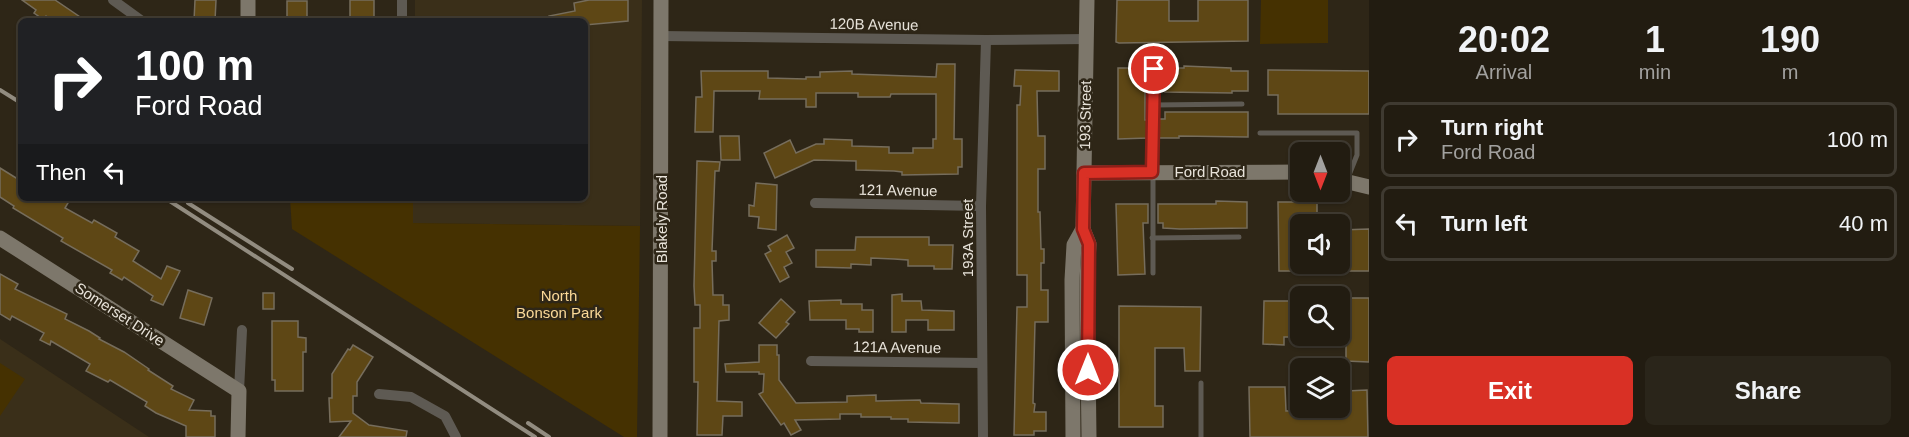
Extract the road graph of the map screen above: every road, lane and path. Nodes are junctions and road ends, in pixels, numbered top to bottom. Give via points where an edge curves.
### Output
1 (113, 0) edge
2 (248, 0) edge
3 (402, 0) edge
4 (662, 0) edge
5 (1087, 0) edge
6 (138, 18) edge
7 (248, 18) edge
8 (402, 18) edge
9 (661, 36) junction
10 (1087, 39) junction
11 (986, 40) junction
12 (1154, 69) dead end
13 (1242, 104) dead end
14 (1153, 105) junction
15 (1260, 133) dead end
16 (1350, 168) edge
17 (1152, 172) junction
18 (1290, 172) edge
19 (1084, 173) junction
20 (1350, 182) edge
21 (1369, 187) edge
22 (815, 203) dead end
23 (981, 206) junction
24 (1083, 229) junction
25 (1239, 237) dead end
26 (0, 238) edge
27 (1152, 238) junction
28 (1153, 273) dead end
29 (242, 330) dead end
30 (811, 361) dead end
31 (982, 363) junction
32 (1201, 383) dead end
33 (239, 391) junction
34 (379, 394) dead end
35 (238, 437) edge
36 (456, 437) edge
37 (660, 437) edge
38 (983, 437) edge
39 (1073, 437) edge
40 (1089, 437) edge
41 (1201, 437) edge

1 - 6 street
2 - 7 street
3 - 8 street
4 - 9 street, Blakely Road
5 - 10 street, 193 Street
9 - 11 street, 120B Avenue
9 - 37 street, Blakely Road
10 - 11 street, 120B Avenue
10 - 19 street, 193 Street
11 - 23 street, 193A Street
12 - 14 lane
13 - 14 lane
14 - 17 lane
15 - 16 lane via 1357,133 1357,155
17 - 18 street, Ford Road
17 - 19 street, Ford Road
17 - 27 lane
19 - 24 street, 193 Street
20 - 21 street
22 - 23 street, 121 Avenue
23 - 31 street, 193A Street
24 - 39 street, 193 Street via 1074,245 1072,280
24 - 40 street, 193 Street via 1089,244
25 - 27 lane
26 - 33 street, Somerset Drive
27 - 28 lane
29 - 33 street
30 - 31 street, 121A Avenue
31 - 38 street, 193A Street
32 - 41 lane
33 - 35 street
34 - 36 street via 411,397 445,416

